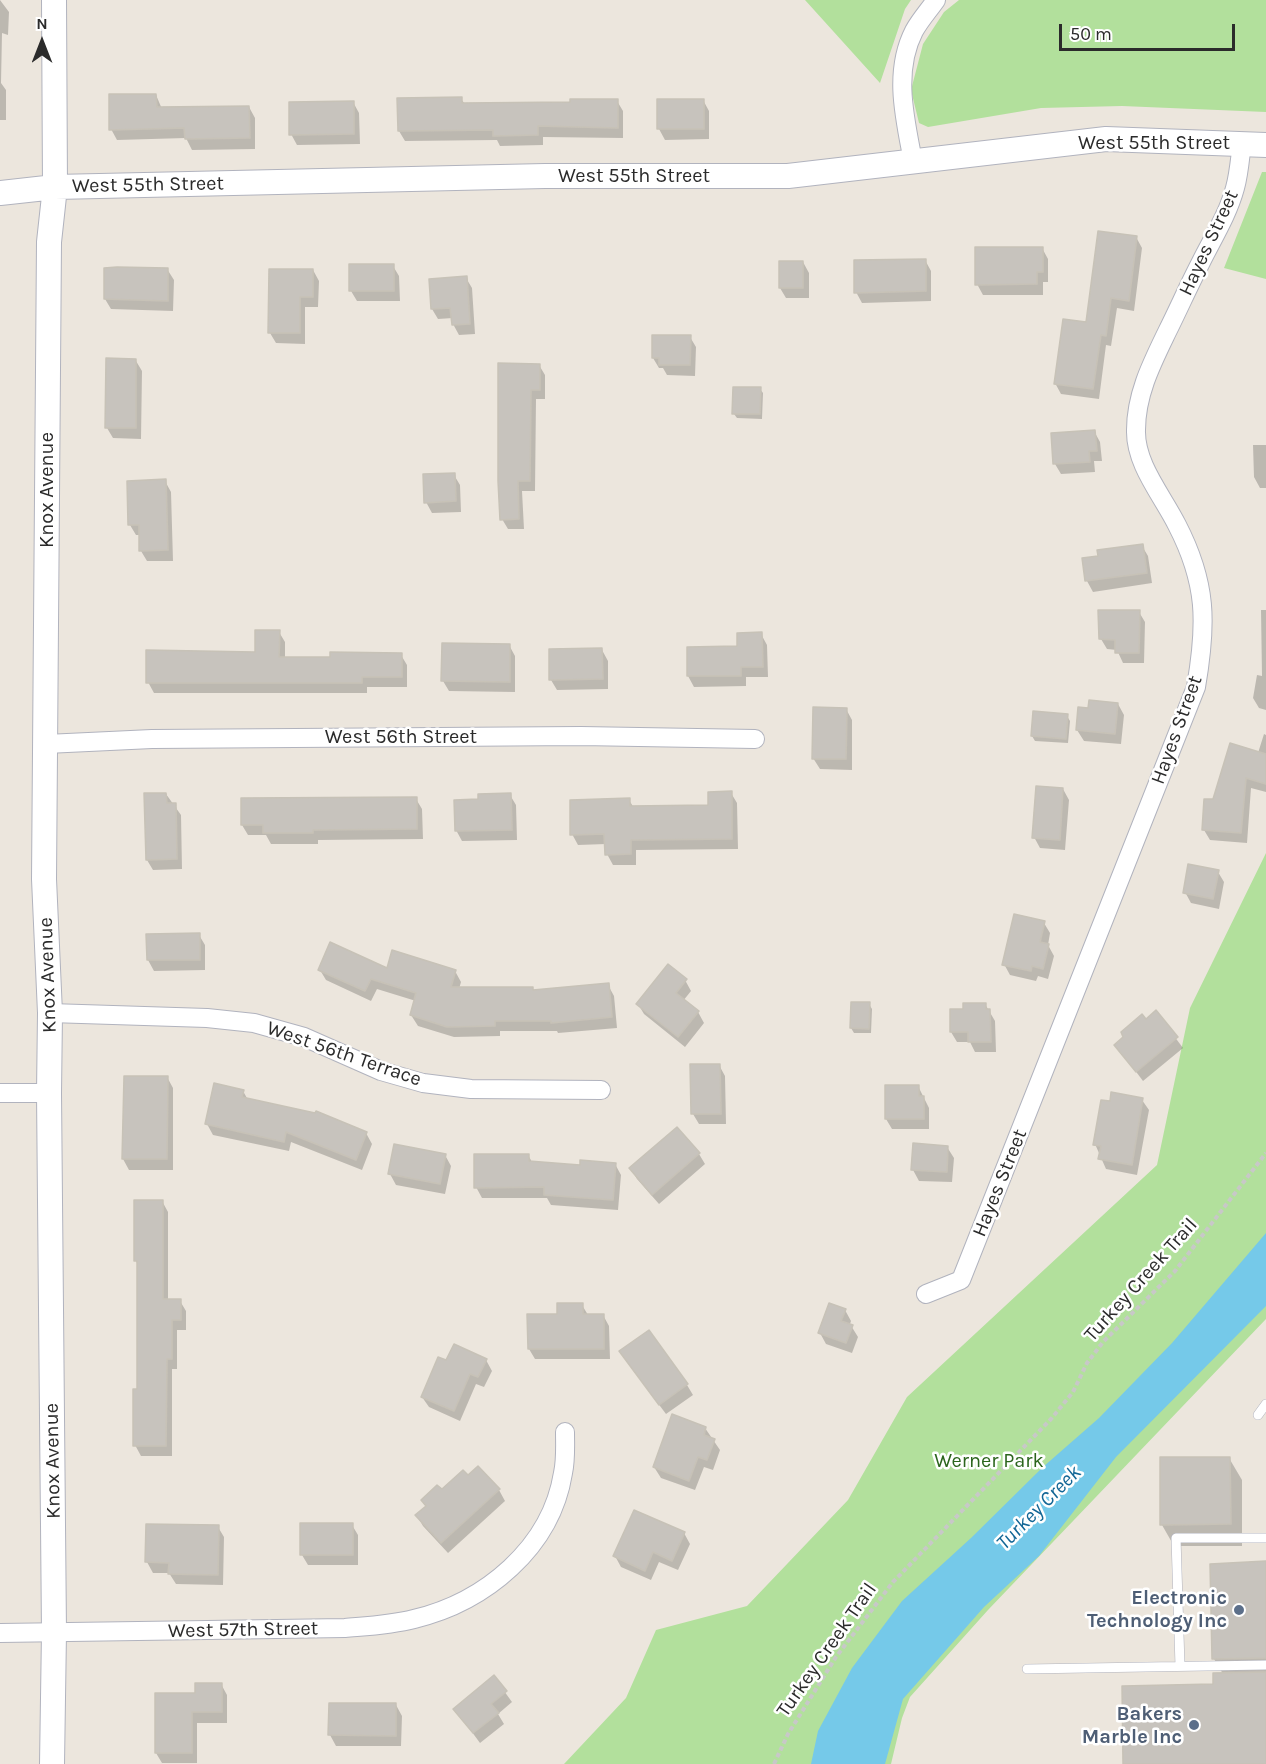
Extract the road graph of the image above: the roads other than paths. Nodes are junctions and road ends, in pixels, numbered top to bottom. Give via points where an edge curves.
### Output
1 (54, 0) edge
2 (936, 0) edge
3 (1242, 143) junction
4 (1266, 145) edge
5 (913, 161) junction
6 (55, 187) junction
7 (0, 193) edge
8 (755, 739) dead end
9 (46, 744) junction
10 (50, 1013) junction
11 (602, 1090) dead end
12 (0, 1093) edge
13 (49, 1093) junction
14 (926, 1294) dead end
15 (1266, 1404) edge
16 (1258, 1415) dead end
17 (565, 1432) dead end
18 (1266, 1538) edge
19 (54, 1632) junction
20 (0, 1633) edge
21 (1266, 1665) edge
22 (1180, 1666) junction
23 (1027, 1669) dead end
24 (52, 1764) edge

1 - 6 street, Knox Avenue
2 - 5 street via 914,31 904,63 902,100
3 - 4 street, West 55th Street
3 - 5 street, West 55th Street via 1106,139
3 - 14 street, Hayes Street via 1235,190 1138,400 1136,432 1145,470 1181,533 1200,585 1204,618 1196,687 961,1280
5 - 6 street, West 55th Street via 788,176 545,176
6 - 7 street, West 55th Street
6 - 9 street, Knox Avenue via 49,242
8 - 9 street, West 56th Street via 153,739
9 - 10 street, Knox Avenue via 44,879
10 - 11 street, West 56th Terrace via 254,1023 304,1037 381,1071 423,1083 471,1089
10 - 13 street, Knox Avenue
12 - 13 street
13 - 19 street, Knox Avenue
15 - 16 lane
17 - 19 street, West 57th Street via 564,1473 543,1530 502,1576 440,1611 389,1624 345,1628
18 - 22 lane via 1176,1538
19 - 20 street, West 57th Street
19 - 24 street, Knox Avenue
21 - 22 lane
22 - 23 lane

